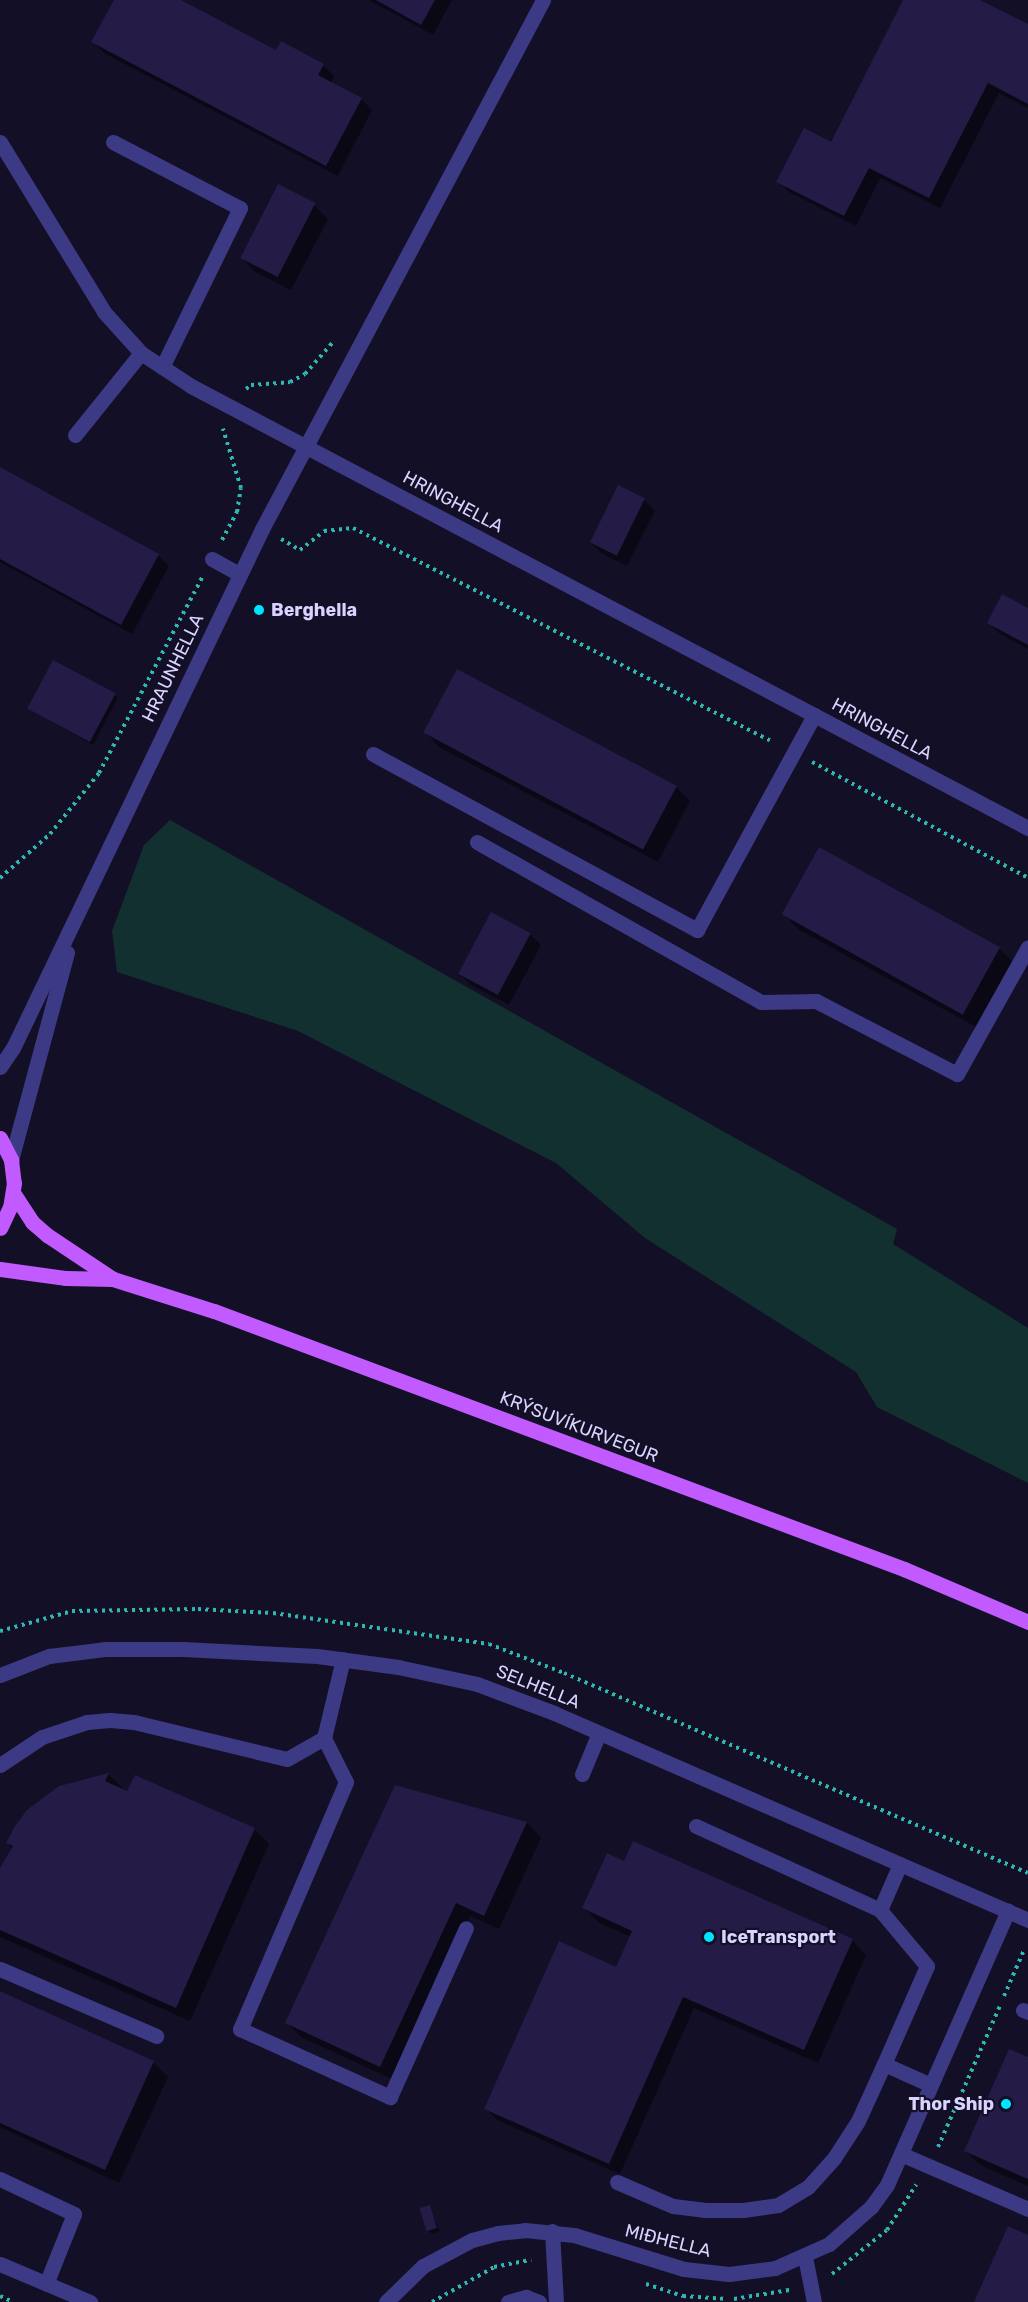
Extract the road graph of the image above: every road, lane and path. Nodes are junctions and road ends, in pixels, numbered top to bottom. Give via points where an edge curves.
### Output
1 (543, 0) edge
2 (0, 142) edge
3 (113, 142) dead end
4 (141, 353) junction
5 (162, 367) junction
6 (75, 435) dead end
7 (306, 446) junction
8 (300, 550) dead end
9 (212, 559) dead end
10 (239, 574) junction
11 (814, 715) junction
12 (793, 752) junction
13 (374, 754) dead end
14 (1028, 828) edge
15 (477, 842) dead end
16 (1028, 878) edge
17 (79, 909) junction
18 (1028, 947) edge
19 (0, 1067) edge
20 (0, 1138) edge
21 (11, 1160) junction
22 (14, 1194) junction
23 (0, 1228) edge
24 (0, 1269) edge
25 (113, 1279) junction
26 (1028, 1622) edge
27 (343, 1659) junction
28 (0, 1675) edge
29 (599, 1733) junction
30 (324, 1738) junction
31 (0, 1766) edge
32 (582, 1774) dead end
33 (696, 1826) dead end
34 (900, 1864) junction
35 (880, 1910) junction
36 (1008, 1911) junction
37 (1028, 1920) edge
38 (466, 1928) dead end
39 (0, 1969) edge
40 (156, 2036) dead end
41 (884, 2064) junction
42 (931, 2085) junction
43 (901, 2154) junction
44 (0, 2179) edge
45 (617, 2182) dead end
46 (1028, 2210) edge
47 (552, 2231) junction
48 (805, 2257) junction
49 (0, 2264) edge
50 (46, 2284) junction
51 (0, 2296) edge
52 (13, 2302) edge
53 (90, 2302) edge
54 (386, 2302) edge
55 (508, 2302) edge
56 (540, 2302) edge
57 (555, 2302) edge
58 (814, 2302) edge

1 - 7 street
2 - 4 street via 104,312
3 - 5 street via 240,208
4 - 5 street
4 - 6 street
5 - 7 street
7 - 10 street, HRAUNHELLA
7 - 11 street, HRINGHELLA
8 - 12 path via 324,531 353,528
9 - 10 street
10 - 17 street, HRAUNHELLA
11 - 12 street
11 - 14 street, HRINGHELLA
12 - 13 street via 697,930
12 - 16 path
15 - 18 street via 761,1002 816,1000 957,1074
17 - 19 street, HRAUNHELLA via 13,1048
17 - 21 street, HRAUNHELLA
20 - 21 main road
21 - 22 main road
22 - 23 main road
22 - 25 main road, KRÝSUVÍKURVEGUR via 32,1222 47,1235
24 - 25 main road, KRÝSUVÍKURVEGUR via 66,1278
25 - 26 main road, KRÝSUVÍKURVEGUR via 214,1311 904,1569
27 - 28 street, SELHELLA via 105,1648 49,1656
27 - 29 street, SELHELLA via 398,1666 477,1684
27 - 30 street
29 - 32 street
29 - 34 street, SELHELLA
30 - 31 street via 287,1759 134,1722 110,1720 87,1722 42,1737
30 - 38 street via 346,1782 240,2029 390,2097
33 - 35 street
34 - 35 street
34 - 36 street, SELHELLA
35 - 41 street via 927,1966
36 - 37 street, SELHELLA
36 - 42 street, MIÐHELLA
39 - 40 street
41 - 42 street
41 - 45 street via 858,2121 834,2158 808,2187 778,2205 744,2210 694,2209 673,2206
42 - 43 street, MIÐHELLA
43 - 46 street
43 - 48 street, MIÐHELLA via 887,2185 871,2207 844,2233
44 - 50 street via 74,2214
47 - 48 street, MIÐHELLA via 706,2273 752,2272
47 - 54 street, MIÐHELLA via 498,2233 463,2244 423,2266
47 - 57 street
48 - 58 street
49 - 50 street
50 - 53 street
51 - 52 path
55 - 56 street via 526,2297

